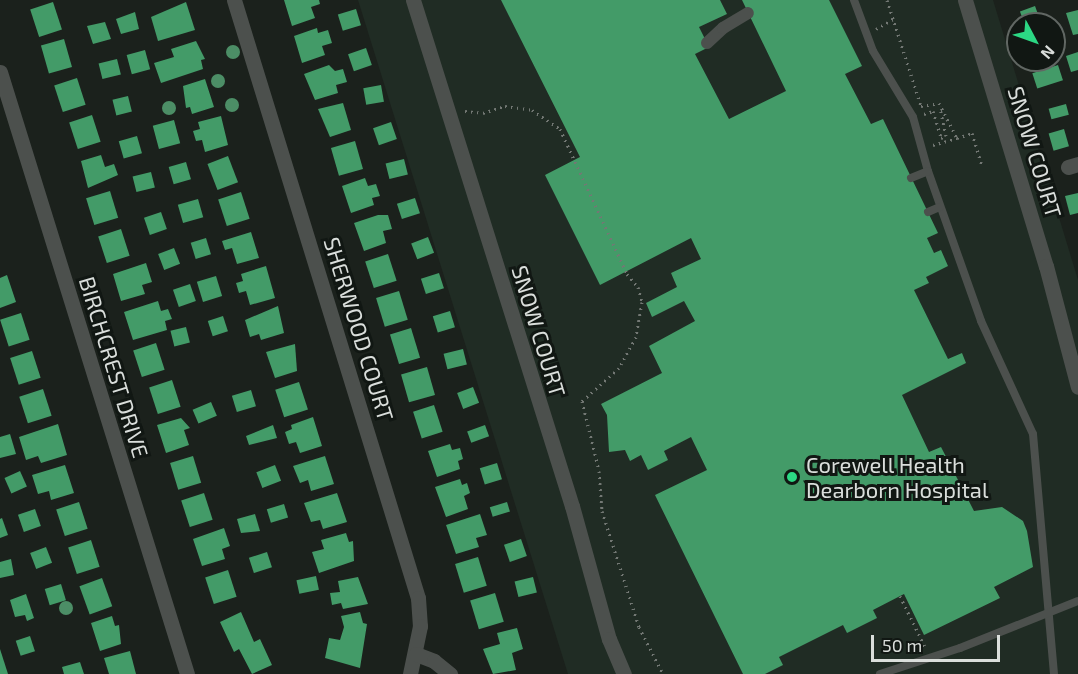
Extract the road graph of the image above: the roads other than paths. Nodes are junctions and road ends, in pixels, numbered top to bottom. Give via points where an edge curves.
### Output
1 (234, 0) edge
2 (413, 0) edge
3 (854, 0) edge
4 (964, 0) edge
5 (748, 13) dead end
6 (707, 44) dead end
7 (0, 72) edge
8 (928, 171) junction
9 (911, 178) dead end
10 (940, 207) junction
11 (928, 212) dead end
12 (1078, 387) edge
13 (1078, 601) edge
14 (1048, 612) junction
15 (416, 654) junction
16 (187, 674) edge
17 (410, 674) edge
18 (450, 674) edge
19 (624, 674) edge
20 (879, 674) edge
21 (1054, 674) edge

1 - 15 street, SHERWOOD COURT via 418,598
2 - 19 street, SNOW COURT via 572,506 609,639
3 - 8 lane via 866,35 913,117
4 - 12 street, SNOW COURT via 1043,255
5 - 6 street via 723,28
7 - 16 street, BIRCHCREST DRIVE
8 - 9 lane
8 - 10 lane
10 - 11 lane
10 - 14 lane via 981,321 1033,434
13 - 14 lane
14 - 20 lane via 960,648
14 - 21 lane
15 - 17 street, SHERWOOD COURT
15 - 18 street via 434,661

